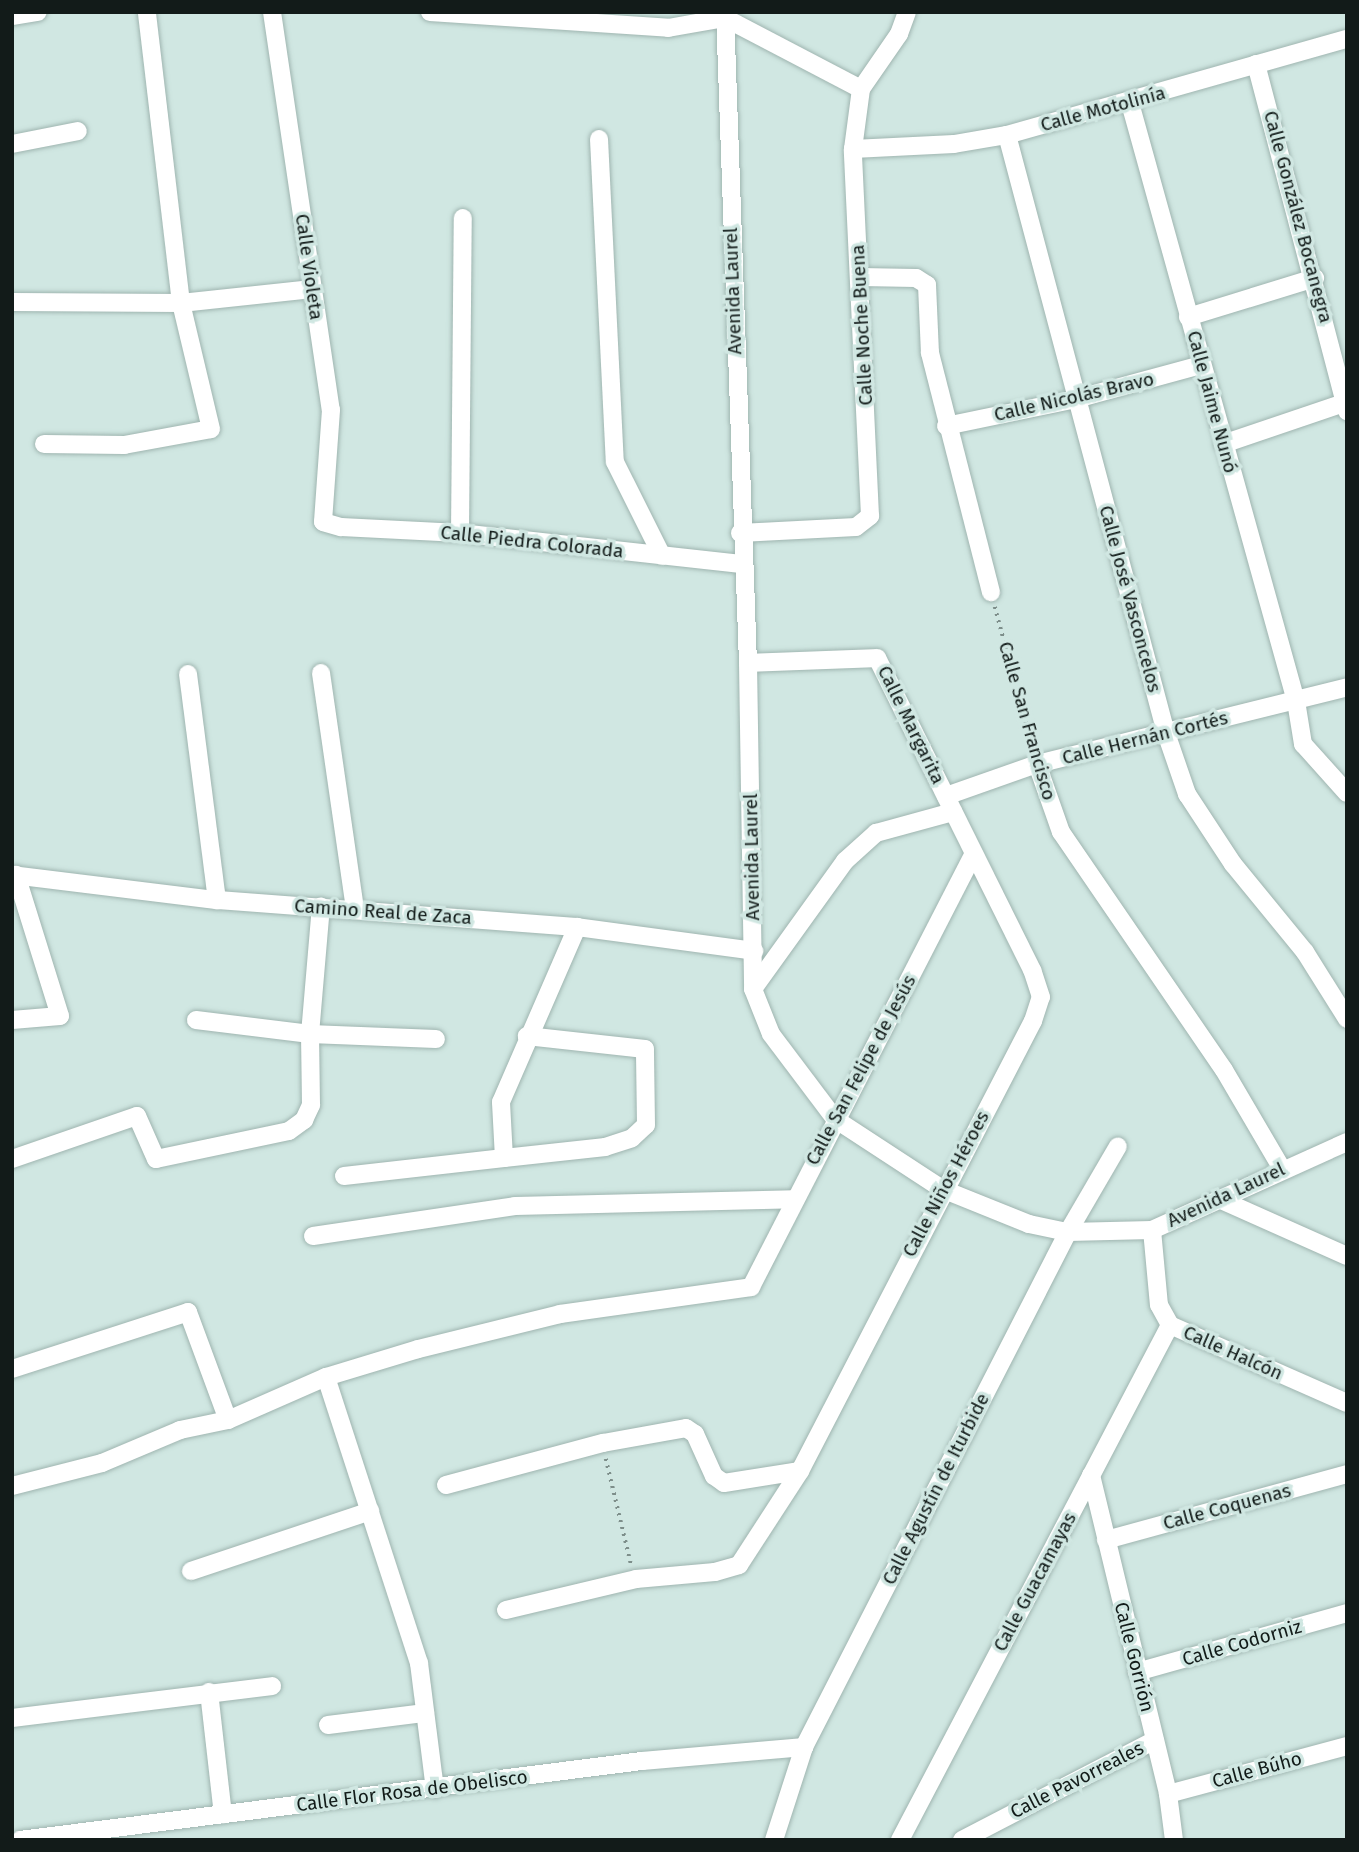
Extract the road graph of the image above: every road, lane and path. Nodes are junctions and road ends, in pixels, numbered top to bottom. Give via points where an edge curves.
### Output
1 (37, 12) edge
2 (147, 12) edge
3 (272, 12) edge
4 (430, 12) edge
5 (907, 12) edge
6 (725, 15) edge
7 (12, 16) edge
8 (594, 19) edge
9 (1347, 39) edge
10 (1256, 64) junction
11 (861, 89) junction
12 (1130, 103) junction
13 (78, 131) dead end
14 (1007, 135) junction
15 (599, 139) dead end
16 (13, 141) edge
17 (853, 149) junction
18 (463, 218) dead end
19 (860, 278) junction
20 (1315, 278) junction
21 (312, 289) junction
22 (12, 302) edge
23 (181, 303) junction
24 (1188, 317) junction
25 (1347, 323) edge
26 (1328, 328) junction
27 (1201, 365) junction
28 (1076, 399) junction
29 (1346, 407) edge
30 (946, 426) junction
31 (44, 444) dead end
32 (1223, 444) junction
33 (323, 522) joint
34 (460, 533) junction
35 (740, 533) junction
36 (662, 556) junction
37 (741, 564) junction
38 (991, 592) joint
39 (748, 663) junction
40 (321, 673) dead end
41 (188, 674) dead end
42 (1347, 687) edge
43 (1296, 701) junction
44 (1166, 733) junction
45 (1037, 764) junction
46 (1347, 793) edge
47 (949, 804) junction
48 (974, 853) junction
49 (14, 875) edge
50 (217, 900) junction
51 (320, 906) junction
52 (355, 909) junction
53 (577, 927) junction
54 (754, 951) junction
55 (753, 989) junction
56 (1347, 1019) edge
57 (12, 1020) edge
58 (196, 1020) dead end
59 (310, 1034) junction
60 (527, 1037) junction
61 (436, 1039) dead end
62 (835, 1119) junction
63 (1347, 1142) edge
64 (1118, 1146) dead end
65 (503, 1158) junction
66 (12, 1159) edge
67 (1282, 1168) junction
68 (344, 1176) dead end
69 (942, 1189) junction
70 (793, 1199) junction
71 (1219, 1199) junction
72 (1152, 1230) junction
73 (1068, 1232) junction
74 (313, 1236) dead end
75 (1347, 1256) edge
76 (1170, 1325) junction
77 (12, 1369) edge
78 (326, 1377) junction
79 (1347, 1403) edge
80 (228, 1420) junction
81 (603, 1443) junction
82 (800, 1471) junction
83 (1347, 1474) edge
84 (1091, 1475) junction
85 (446, 1485) dead end
86 (12, 1486) edge
87 (370, 1511) junction
88 (1106, 1540) junction
89 (191, 1572) dead end
90 (636, 1579) junction
91 (506, 1610) dead end
92 (1347, 1613) edge
93 (1137, 1672) junction
94 (272, 1686) dead end
95 (209, 1692) junction
96 (425, 1713) junction
97 (12, 1718) edge
98 (328, 1725) dead end
99 (1155, 1740) junction
100 (1347, 1746) edge
101 (804, 1747) junction
102 (435, 1789) junction
103 (1168, 1794) junction
104 (223, 1814) junction
105 (45, 1838) edge
106 (20, 1840) edge
107 (774, 1840) edge
108 (900, 1840) edge
109 (962, 1840) edge
110 (1174, 1840) edge

1 - 7 street
2 - 23 street
3 - 21 street, Calle Violeta
4 - 8 street
5 - 11 street, Calle Noche Buena via 899,34
6 - 8 street via 668,28
6 - 11 street
6 - 35 street, Avenida Laurel
9 - 10 street, Calle Motolinía
10 - 12 street, Calle Motolinía
10 - 20 street, Calle González Bocanegra
11 - 17 street, Calle Noche Buena
12 - 14 street, Calle Motolinía
12 - 24 street, Calle Jaime Nunó
13 - 16 street
14 - 17 street, Calle Motolinía via 954,144
14 - 28 street, Calle José Vasconcelos
15 - 36 street via 615,462
17 - 19 street, Calle Noche Buena
18 - 34 street
19 - 30 street via 916,278 927,285 930,353
19 - 35 street, Calle Noche Buena via 870,516 856,527
20 - 24 street
20 - 26 street, Calle González Bocanegra
21 - 23 street
21 - 33 street, Calle Violeta via 331,411
22 - 23 street
23 - 31 street via 211,429 124,445
24 - 27 street, Calle Jaime Nunó
25 - 26 street
26 - 29 street, Calle González Bocanegra
27 - 28 street, Calle Nicolás Bravo
27 - 32 street, Calle Jaime Nunó
28 - 30 street, Calle Nicolás Bravo
28 - 44 street, Calle José Vasconcelos
29 - 32 street
30 - 38 street
32 - 43 street, Calle Jaime Nunó
33 - 34 street, Calle Piedra Colorada via 341,527
34 - 36 street, Calle Piedra Colorada
35 - 37 street, Avenida Laurel
36 - 37 street, Calle Piedra Colorada
37 - 39 street, Avenida Laurel
38 - 45 path, Calle San Francisco
39 - 47 street, Calle Margarita via 877,658
39 - 54 street, Avenida Laurel
40 - 52 street
41 - 50 street
42 - 43 street, Calle Hernán Cortés
43 - 44 street, Calle Hernán Cortés
43 - 46 street via 1303,744
44 - 45 street, Calle Hernán Cortés
44 - 56 street, Calle José Vasconcelos via 1188,794 1233,864 1306,952
45 - 47 street, Calle Hernán Cortés
45 - 67 street, Calle San Francisco via 1061,832 1224,1070
47 - 48 street, Calle Niños Héroes
47 - 55 street, Calle Hernán Cortés via 876,834 845,861
48 - 62 street, Calle San Felipe de Jesús
48 - 69 street, Calle Niños Héroes via 1041,997 1033,1021
49 - 50 street, Camino Real de Zaca
49 - 57 street via 60,1016
50 - 51 street, Camino Real de Zaca
51 - 52 street, Camino Real de Zaca
51 - 59 street
52 - 53 street, Camino Real de Zaca
53 - 54 street, Camino Real de Zaca
53 - 60 street via 554,989
54 - 55 street, Avenida Laurel
55 - 62 street, Avenida Laurel via 771,1034
58 - 59 street
59 - 61 street
59 - 66 street via 311,1105 304,1120 289,1131 156,1159 137,1116
60 - 65 street via 501,1102
60 - 65 street via 645,1049 646,1125 632,1138 605,1147
62 - 69 street, Avenida Laurel
62 - 70 street, Calle San Felipe de Jesús
63 - 67 street, Avenida Laurel
64 - 73 street, Calle Agustín de Iturbide
65 - 68 street
67 - 71 street, Avenida Laurel
69 - 73 street, Avenida Laurel via 1029,1224
69 - 82 street, Calle Niños Héroes
70 - 74 street via 515,1206
70 - 78 street, Calle San Felipe de Jesús via 751,1287 560,1314
71 - 72 street, Avenida Laurel
71 - 75 street
72 - 73 street, Avenida Laurel
72 - 76 street, Calle Halcón via 1159,1305
73 - 101 street, Calle Agustín de Iturbide
76 - 79 street, Calle Halcón
76 - 84 street, Calle Guacamayas
77 - 80 street via 188,1311
78 - 80 street
78 - 87 street
80 - 86 street via 180,1430 102,1463
81 - 82 street via 686,1429 695,1434 714,1476 724,1483
81 - 85 street
81 - 90 path
82 - 90 street, Calle Niños Héroes via 739,1564 715,1572
83 - 88 street, Calle Coquenas
84 - 88 street, Calle Gorrión
84 - 108 street, Calle Guacamayas
87 - 89 street
87 - 96 street via 419,1662
88 - 93 street, Calle Gorrión
90 - 91 street
92 - 93 street, Calle Codorniz
93 - 99 street, Calle Gorrión
94 - 95 street
95 - 97 street
95 - 104 street
96 - 98 street
96 - 102 street
99 - 103 street, Calle Gorrión
99 - 109 street, Calle Pavorreales
100 - 103 street, Calle Búho
101 - 102 street, Calle Flor Rosa de Obelisco via 642,1761
101 - 107 street, Calle Agustín de Iturbide
102 - 104 street, Calle Flor Rosa de Obelisco
103 - 110 street, Calle Gorrión
104 - 105 street, Calle Flor Rosa de Obelisco
105 - 106 street, Calle Flor Rosa de Obelisco

